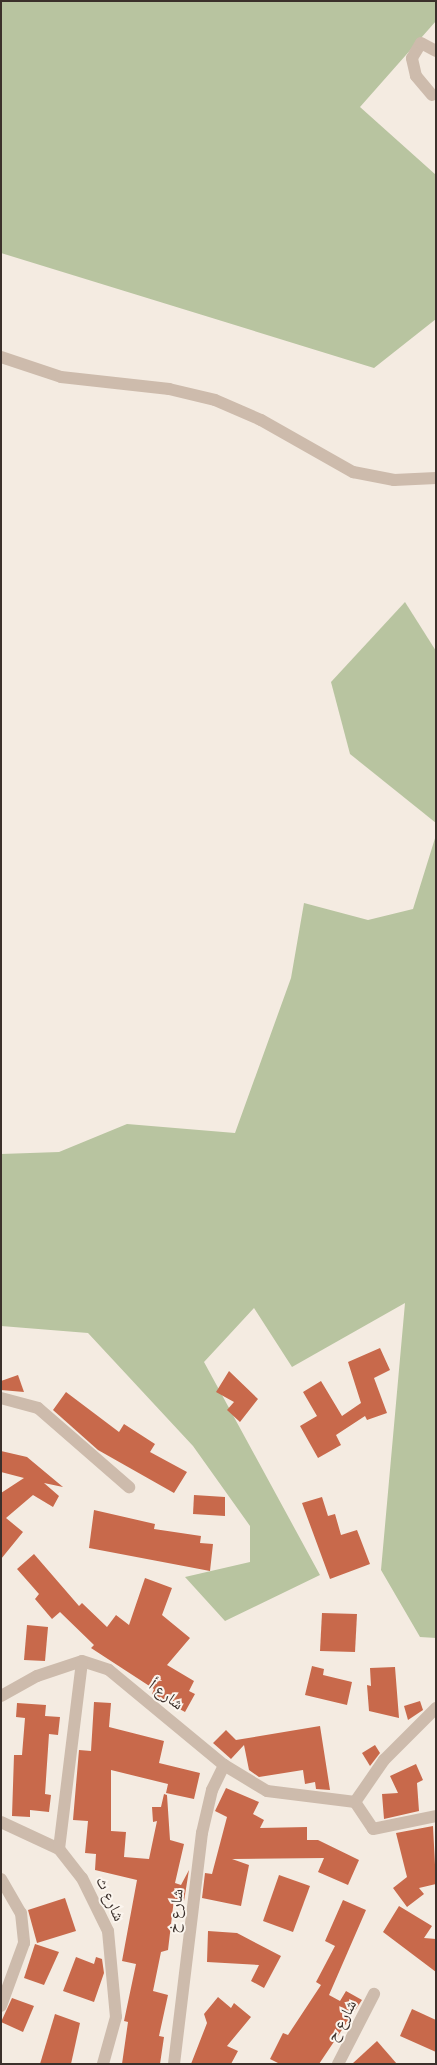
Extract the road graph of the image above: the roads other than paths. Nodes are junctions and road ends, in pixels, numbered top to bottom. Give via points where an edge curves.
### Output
1 (436, 51) edge
2 (432, 96) dead end
3 (1, 357) edge
4 (436, 478) edge
5 (1, 1398) edge
6 (129, 1487) dead end
7 (82, 1661) junction
8 (1, 1696) edge
9 (436, 1708) edge
10 (224, 1765) junction
11 (355, 1802) junction
12 (436, 1816) edge
13 (1, 1822) edge
14 (59, 1849) junction
15 (1, 1879) edge
16 (374, 1994) dead end
17 (1, 2006) edge
18 (104, 2064) edge
19 (174, 2064) edge
20 (338, 2064) edge

1 - 2 street via 421,43 412,58 416,76
3 - 4 street via 61,377 168,389 215,400 261,420 353,472 394,480
5 - 6 street via 38,1408
7 - 8 street via 37,1676
7 - 10 street, شارع أ via 108,1670
7 - 14 street
9 - 11 street via 384,1760
10 - 11 street, شارع أ via 266,1790
10 - 19 street, شارع خ via 212,1790 202,1833
11 - 12 street via 373,1829
13 - 14 street, شارع ث
14 - 18 street, شارع ث via 82,1878 108,1930 116,2017
15 - 17 street via 21,1913 24,1943
16 - 20 street, شارع ح

